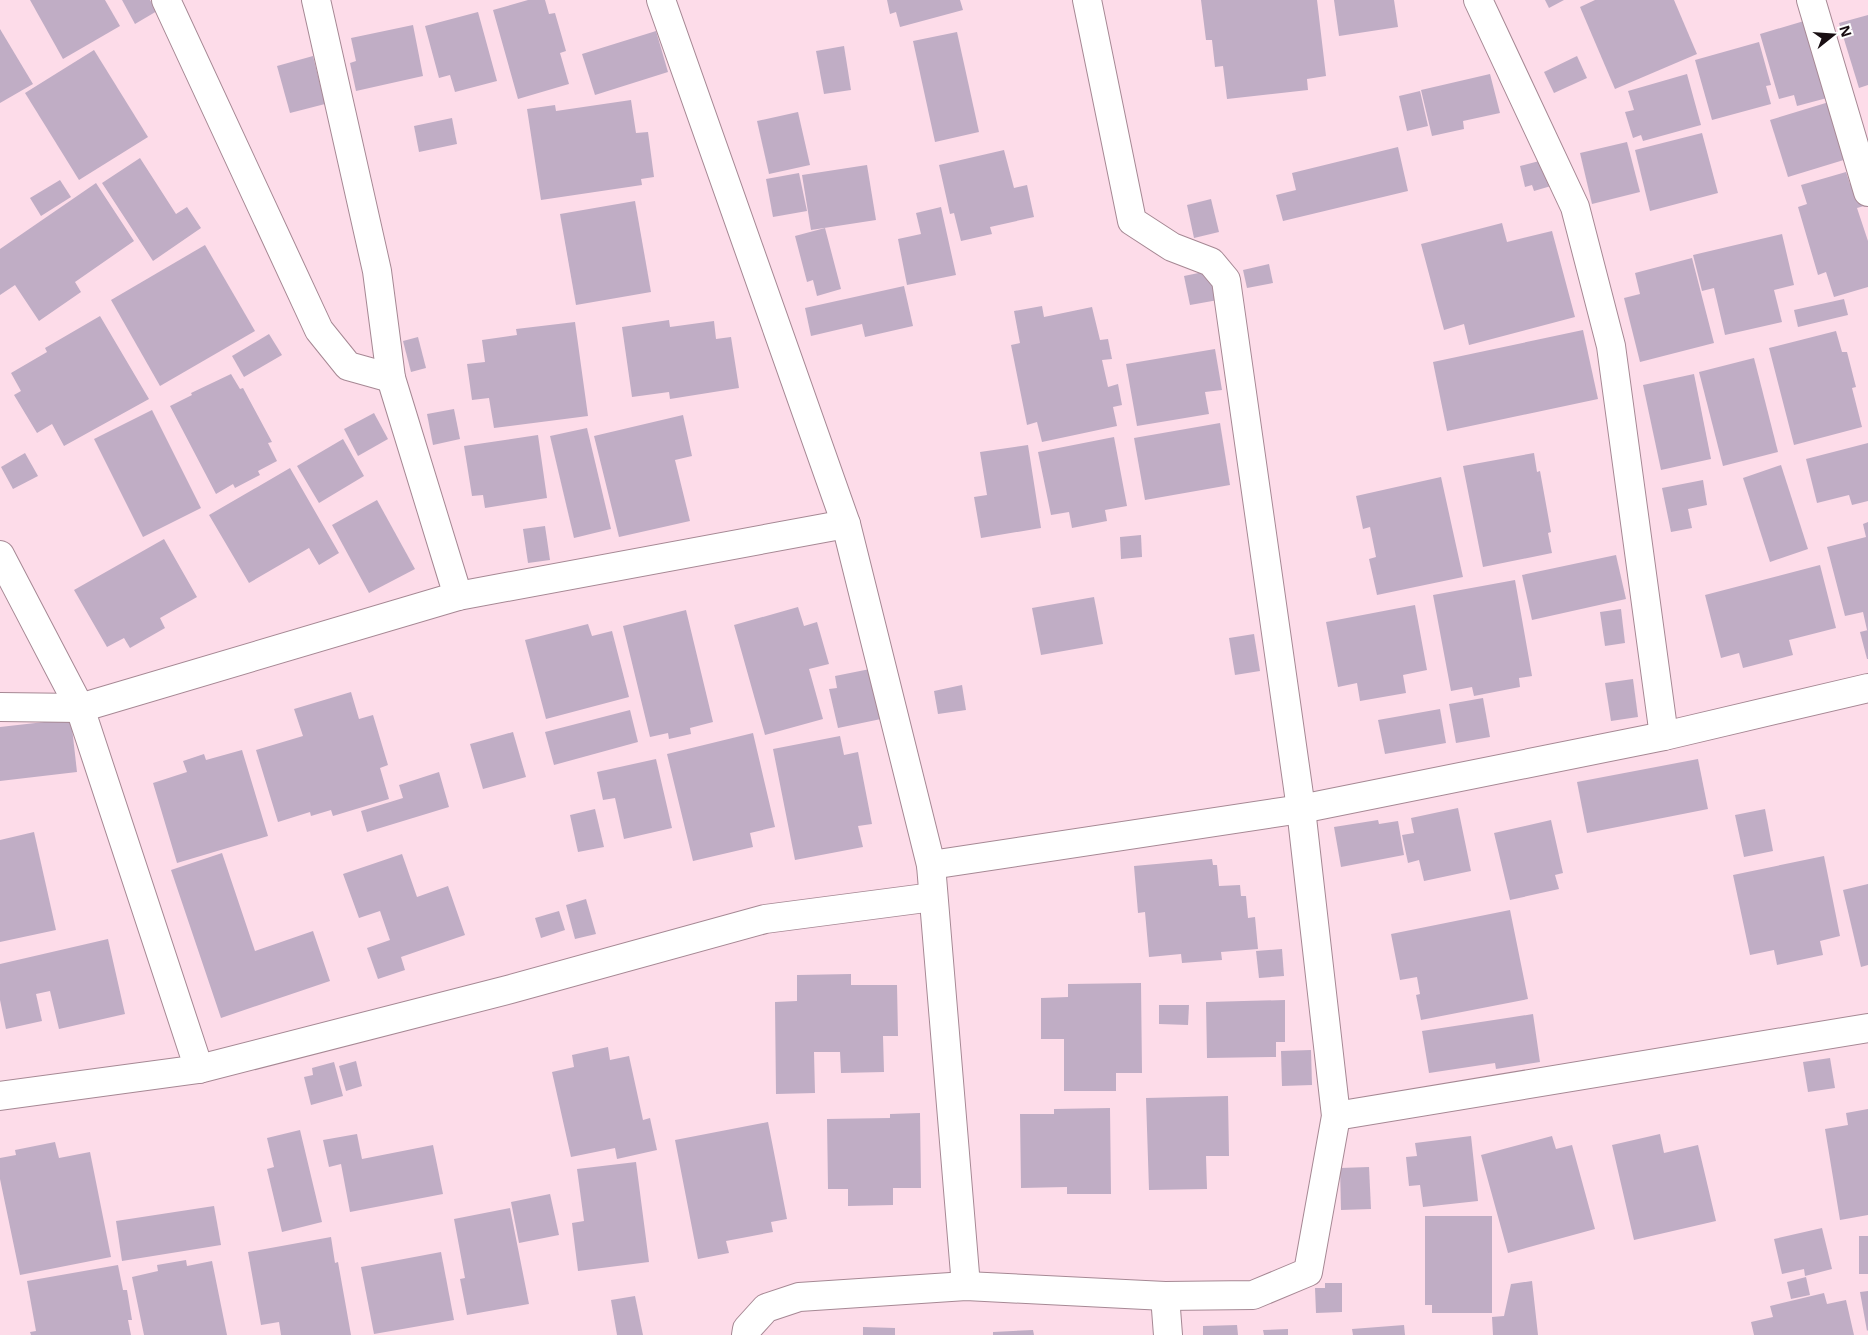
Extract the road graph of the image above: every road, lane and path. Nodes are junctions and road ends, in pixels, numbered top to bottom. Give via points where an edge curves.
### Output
1 (166, 0) edge
2 (316, 0) edge
3 (661, 0) edge
4 (1087, 0) edge
5 (1478, 0) edge
6 (1811, 0) edge
7 (1868, 192) edge
8 (391, 378) junction
9 (846, 524) junction
10 (0, 555) edge
11 (458, 596) junction
12 (1868, 688) edge
13 (0, 707) edge
14 (80, 708) junction
15 (1664, 736) junction
16 (1301, 809) junction
17 (931, 865) junction
18 (933, 897) junction
19 (1868, 1028) edge
20 (199, 1069) junction
21 (0, 1096) edge
22 (1336, 1116) junction
23 (966, 1286) junction
24 (1165, 1296) junction
25 (740, 1333) edge
26 (1168, 1335) edge

1 - 8 street via 320,330 348,366
2 - 8 street via 377,271
3 - 9 street
4 - 16 street via 1132,221 1172,247 1211,262 1226,280
5 - 15 street via 1575,207 1611,346
6 - 7 street
8 - 11 street
9 - 11 street
9 - 17 street
10 - 14 street
11 - 14 street
12 - 15 street
13 - 14 street
14 - 20 street
15 - 16 street
16 - 17 street
16 - 22 street
17 - 18 street
18 - 20 street via 765,920
18 - 23 street
19 - 22 street
20 - 21 street
22 - 24 street via 1308,1272 1253,1295
23 - 24 street
23 - 25 street via 799,1297 766,1308
24 - 26 street

